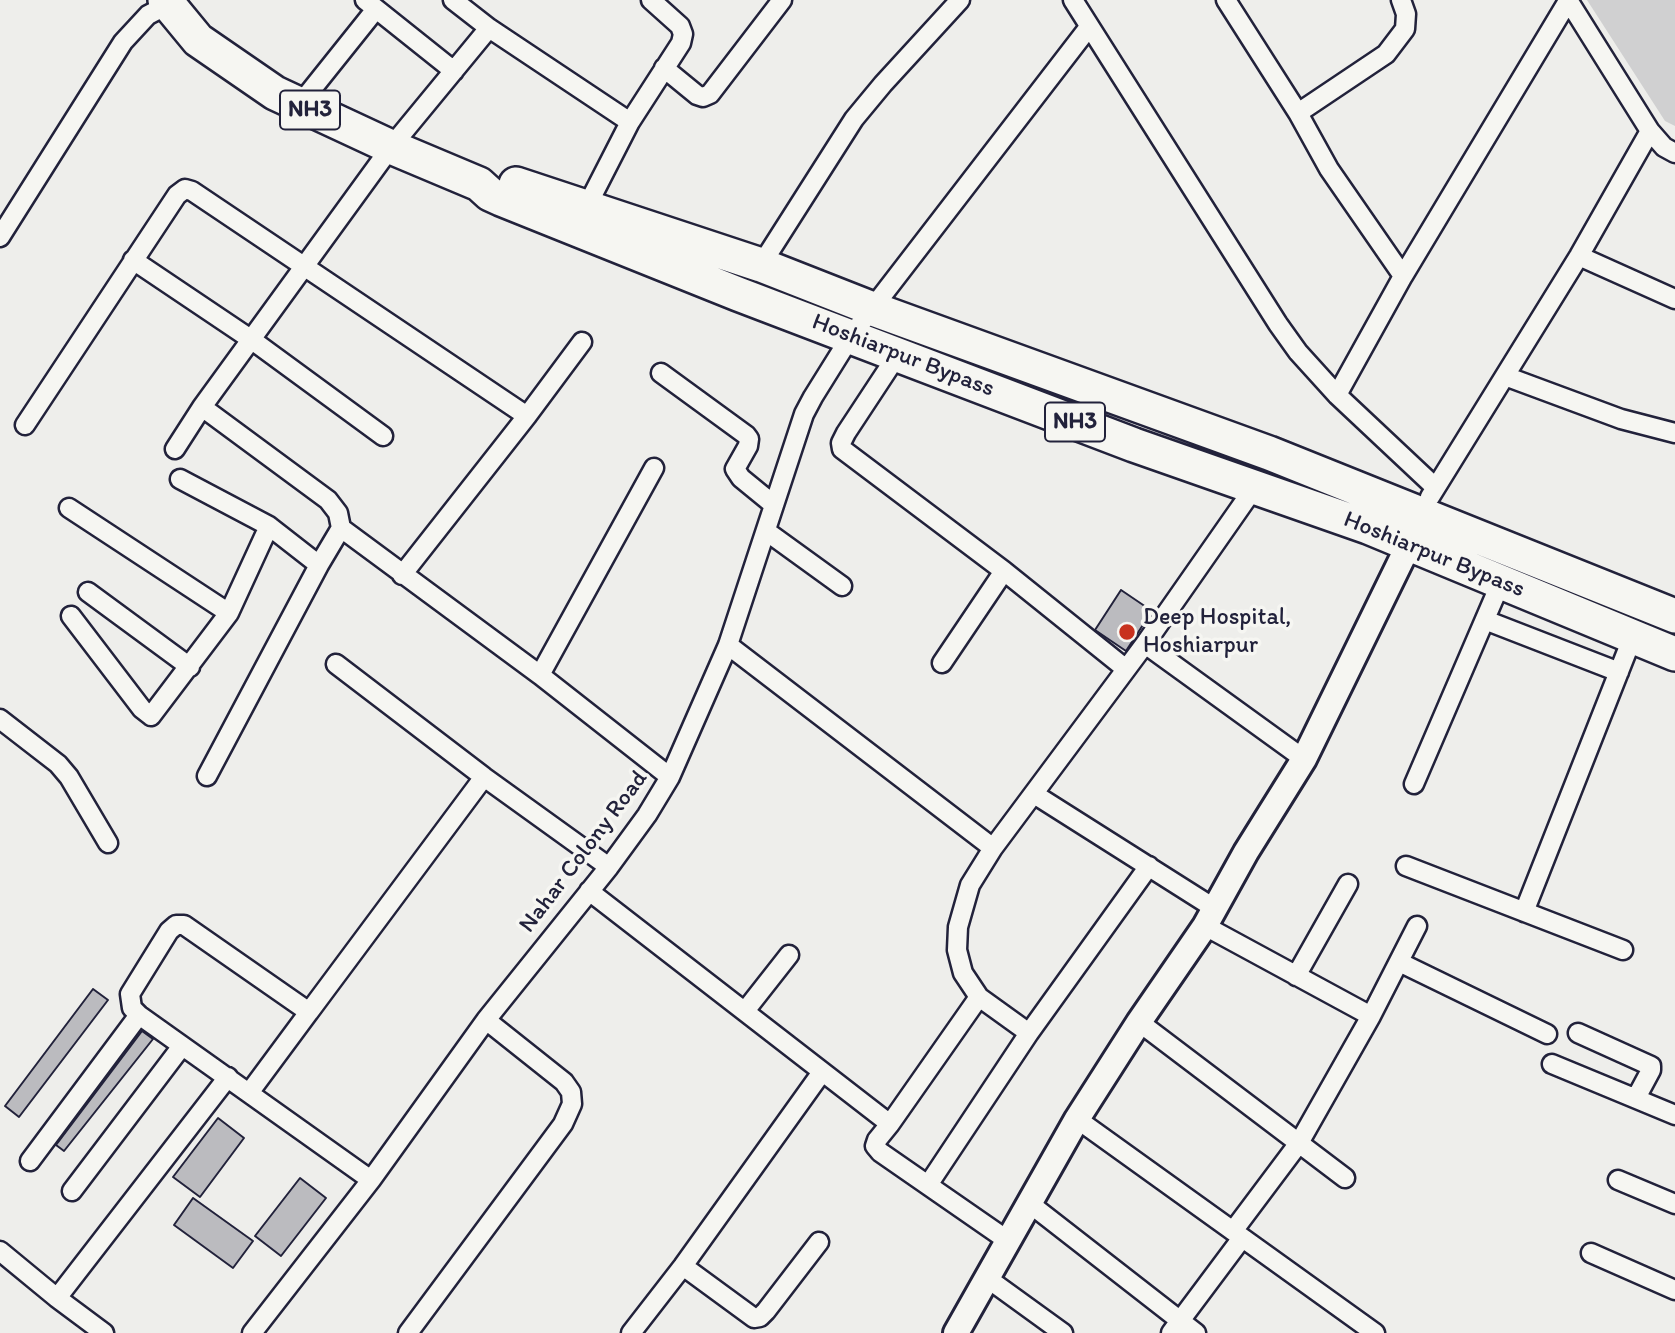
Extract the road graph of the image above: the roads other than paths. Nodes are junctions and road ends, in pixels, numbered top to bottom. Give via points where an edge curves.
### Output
1 (453, 0) edge
2 (651, 0) edge
3 (782, 0) edge
4 (960, 0) edge
5 (1073, 0) edge
6 (1226, 0) edge
7 (1401, 0) edge
8 (1568, 0) edge
9 (166, 2) edge
10 (370, 4) edge
11 (1089, 26) junction
12 (489, 28) junction
13 (664, 68) junction
14 (454, 71) junction
15 (300, 104) junction
16 (1298, 113) junction
17 (630, 122) junction
18 (1650, 131) junction
19 (391, 148) junction
20 (1675, 153) edge
21 (480, 184) junction
22 (587, 206) junction
23 (0, 237) edge
24 (1579, 256) junction
25 (133, 260) junction
26 (761, 265) junction
27 (305, 267) junction
28 (1403, 276) junction
29 (1675, 299) edge
30 (873, 309) junction
31 (851, 336) junction
32 (252, 340) junction
33 (582, 342) dead end
34 (898, 354) junction
35 (662, 373) dead end
36 (1505, 376) junction
37 (1337, 395) junction
38 (202, 407) junction
39 (527, 416) junction
40 (25, 425) dead end
41 (1675, 433) edge
42 (383, 436) dead end
43 (175, 449) dead end
44 (654, 468) dead end
45 (180, 480) dead end
46 (1254, 488) junction
47 (774, 505) junction
48 (69, 508) dead end
49 (1423, 515) junction
50 (268, 526) junction
51 (341, 528) junction
52 (766, 531) junction
53 (319, 565) junction
54 (1004, 571) junction
55 (402, 575) junction
56 (1501, 582) junction
57 (842, 586) dead end
58 (88, 592) dead end
59 (229, 613) junction
60 (71, 616) dead end
61 (1675, 616) edge
62 (1485, 620) junction
63 (1633, 636) junction
64 (1145, 643) junction
65 (728, 645) junction
66 (1675, 654) edge
67 (942, 663) dead end
68 (337, 664) dead end
69 (190, 667) junction
70 (1126, 668) junction
71 (1619, 672) junction
72 (540, 675) junction
73 (0, 719) edge
74 (1304, 759) junction
75 (207, 776) dead end
76 (484, 777) junction
77 (670, 777) junction
78 (1413, 784) dead end
79 (1034, 794) junction
80 (108, 843) dead end
81 (993, 848) junction
82 (1149, 866) junction
83 (1406, 866) dead end
84 (609, 867) junction
85 (1348, 884) dead end
86 (589, 891) junction
87 (1524, 912) junction
88 (1210, 917) junction
89 (1417, 926) dead end
90 (1623, 950) dead end
91 (789, 955) dead end
92 (1399, 962) junction
93 (1296, 975) junction
94 (979, 997) junction
95 (745, 1011) junction
96 (309, 1012) junction
97 (139, 1014) junction
98 (1371, 1016) junction
99 (486, 1020) junction
100 (1139, 1022) junction
101 (1028, 1032) junction
102 (1578, 1033) dead end
103 (1547, 1034) dead end
104 (182, 1046) junction
105 (1552, 1064) dead end
106 (822, 1072) junction
107 (228, 1077) junction
108 (249, 1093) junction
109 (1636, 1098) junction
110 (1675, 1115) edge
111 (1077, 1119) junction
112 (890, 1124) junction
113 (1299, 1143) junction
114 (30, 1161) dead end
115 (1345, 1178) dead end
116 (371, 1180) junction
117 (1618, 1181) dead end
118 (928, 1185) junction
119 (72, 1191) dead end
120 (1028, 1203) junction
121 (1675, 1205) edge
122 (1238, 1235) junction
123 (1007, 1240) junction
124 (818, 1242) dead end
125 (0, 1251) edge
126 (1591, 1253) dead end
127 (683, 1266) junction
128 (987, 1278) junction
129 (1675, 1290) edge
130 (57, 1297) junction
131 (1176, 1327) edge
132 (104, 1333) edge
133 (253, 1333) edge
134 (408, 1333) edge
135 (631, 1333) edge
136 (956, 1333) edge
137 (1063, 1333) edge
138 (1196, 1333) edge
139 (1375, 1333) edge

1 - 12 street
2 - 13 street via 672,17 682,34
3 - 13 street via 710,94 697,95
4 - 26 street via 854,119
5 - 11 street
6 - 16 street
7 - 16 street via 1405,29 1386,54
8 - 18 street
8 - 28 street
9 - 15 highway, Hoshiarpur Bypass / NH3 via 207,47 275,93
9 - 23 street via 124,41
10 - 14 street
10 - 15 street
11 - 30 street, Nahar Colony Road
11 - 37 street via 1278,324
12 - 14 street
12 - 17 street
13 - 17 street
14 - 19 street
15 - 19 highway, Hoshiarpur Bypass / NH3
16 - 28 street via 1329,169
17 - 22 street
18 - 20 street
18 - 24 street
19 - 21 highway, Hoshiarpur Bypass / NH3
19 - 27 street
21 - 22 highway, NH3 via 505,181
21 - 31 highway, Hoshiarpur Bypass / NH3 via 501,199
22 - 26 highway, NH3
24 - 29 street
24 - 36 street
25 - 27 street via 185,189
25 - 32 street
25 - 40 street
26 - 30 highway, NH3
27 - 32 street
27 - 39 street
28 - 37 street
30 - 31 street, Nahar Colony Road
30 - 49 highway, NH3 via 1269,453
31 - 34 highway, Hoshiarpur Bypass / NH3
31 - 47 street, Nahar Colony Road via 804,414
32 - 38 street
32 - 42 street
33 - 39 street
34 - 46 highway, Hoshiarpur Bypass / NH3
34 - 54 street via 846,433 842,449
35 - 47 street via 746,435 748,446 735,469
36 - 41 street via 1564,400
36 - 49 street
37 - 49 street
38 - 43 street
38 - 51 street via 328,500 338,513
39 - 55 street
44 - 72 street
45 - 50 street
46 - 49 highway, Hoshiarpur Bypass / NH3
46 - 64 street
47 - 52 street, Nahar Colony Road
48 - 59 street
49 - 56 highway, Hoshiarpur Bypass / NH3
49 - 61 highway, NH3
49 - 74 street
50 - 53 street
50 - 59 street
51 - 53 street
51 - 55 street
52 - 57 street
52 - 65 street, Nahar Colony Road
53 - 75 street
54 - 67 street
54 - 70 street
55 - 72 street
56 - 62 street
56 - 63 highway, Hoshiarpur Bypass / NH3
58 - 69 street
59 - 69 street
60 - 69 street via 151,716
62 - 71 street
62 - 78 street
63 - 66 highway, Hoshiarpur Bypass / NH3
63 - 71 street
64 - 70 street
64 - 74 street
65 - 77 street, Nahar Colony Road
65 - 81 street
68 - 76 street
70 - 79 street
71 - 87 street
72 - 77 street
73 - 80 street via 69,776
74 - 88 street
76 - 84 street
76 - 96 street
77 - 84 street, Nahar Colony Road
79 - 81 street
79 - 82 street
81 - 94 street via 970,885 958,927 957,950 963,972
82 - 88 street
82 - 101 street
83 - 87 street
84 - 86 street, Nahar Colony Road
85 - 93 street
86 - 95 street
86 - 99 street, Nahar Colony Road
87 - 90 street
88 - 93 street
88 - 100 street
89 - 92 street
91 - 95 street
92 - 98 street
92 - 103 street
93 - 98 street
94 - 101 street
94 - 112 street
95 - 106 street
96 - 97 street via 184,925 176,925 130,993 132,1008
96 - 108 street
97 - 104 street
97 - 114 street
98 - 113 street
99 - 116 street, Nahar Colony Road
99 - 134 street via 564,1082 572,1092 572,1104 563,1124
100 - 111 street
100 - 113 street
101 - 118 street
102 - 109 street via 1651,1066
104 - 107 street
104 - 119 street
105 - 109 street
106 - 112 street
106 - 127 street
107 - 108 street
107 - 130 street
108 - 116 street
109 - 110 street
111 - 120 street
111 - 122 street
112 - 118 street via 877,1140 877,1150
113 - 115 street
113 - 122 street
116 - 133 street, Nahar Colony Road
117 - 121 street
118 - 123 street
120 - 123 street
120 - 131 street
122 - 131 street
122 - 139 street
123 - 128 street
124 - 127 street via 760,1317 754,1318
125 - 130 street
126 - 129 street
127 - 135 street
128 - 136 street
128 - 137 street
130 - 132 street
131 - 138 street

